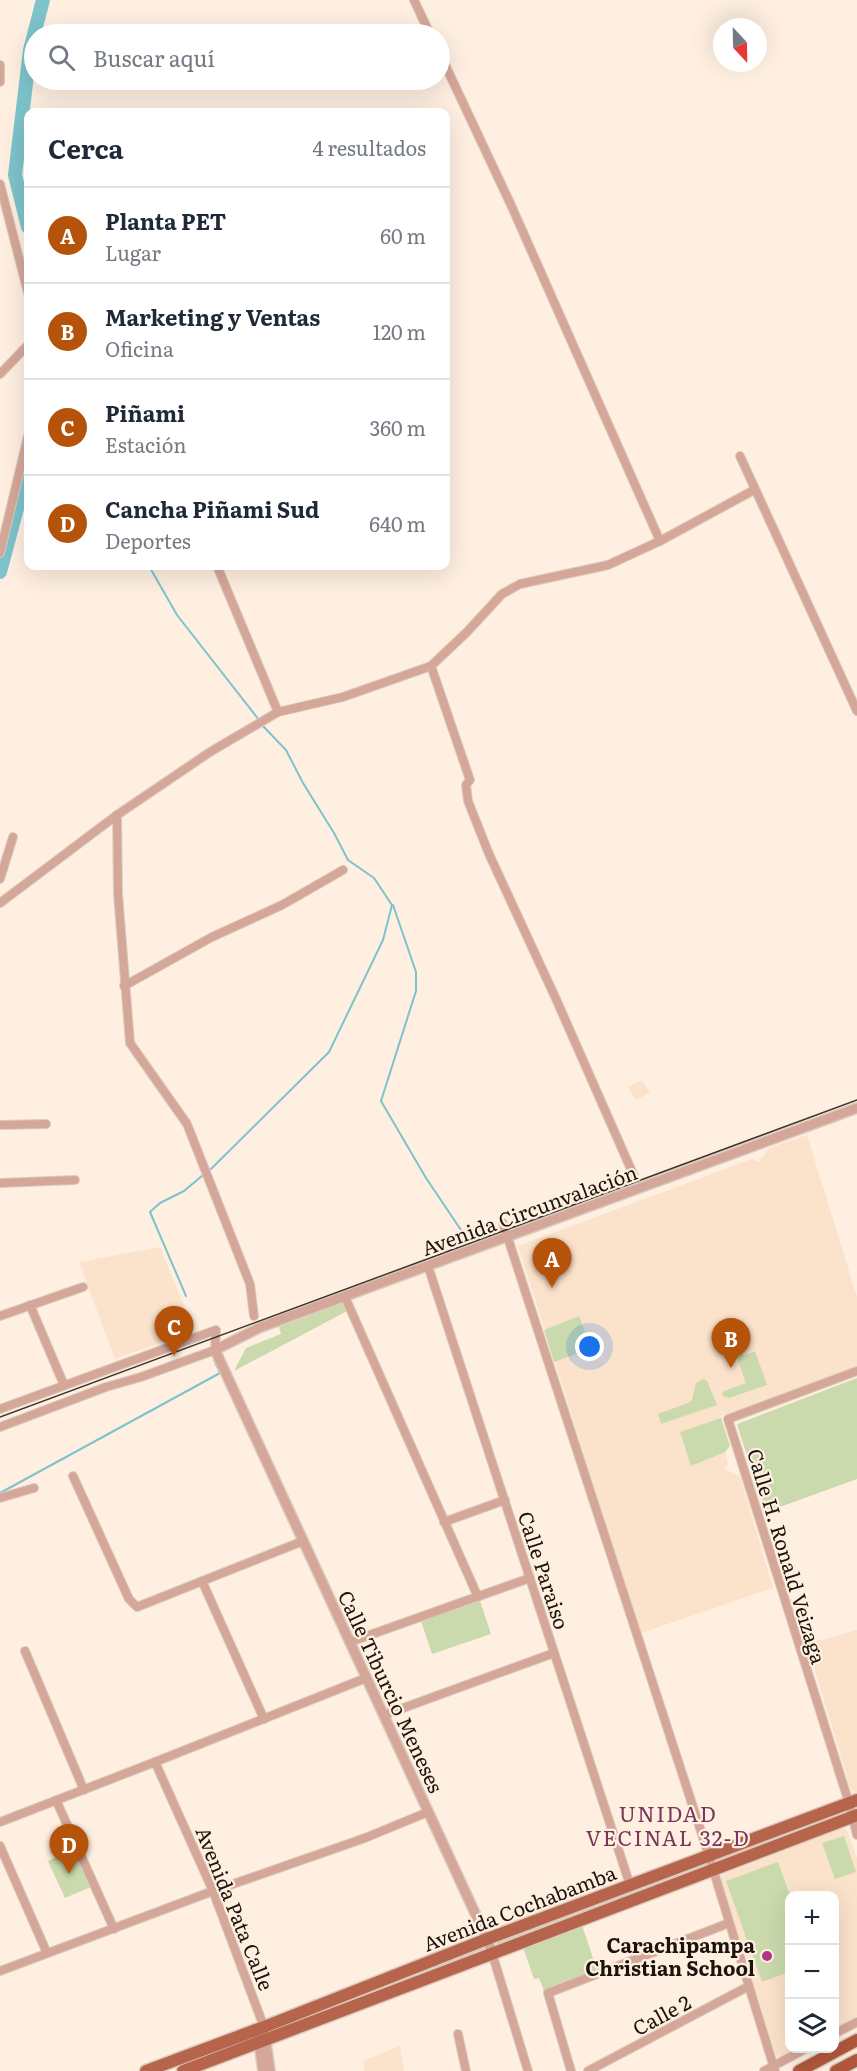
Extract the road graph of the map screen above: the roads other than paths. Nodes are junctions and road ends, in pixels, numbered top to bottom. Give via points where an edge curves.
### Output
1 (414, 0) edge
2 (425, 24) edge
3 (0, 65) edge
4 (450, 75) edge
5 (0, 82) edge
6 (0, 184) edge
7 (24, 278) edge
8 (24, 349) edge
9 (0, 374) edge
10 (24, 453) edge
11 (740, 456) dead end
12 (754, 490) junction
13 (660, 541) junction
14 (0, 553) edge
15 (219, 570) edge
16 (431, 666) junction
17 (857, 711) edge
18 (278, 712) junction
19 (117, 815) junction
20 (13, 837) dead end
21 (342, 870) dead end
22 (0, 879) edge
23 (0, 903) edge
24 (124, 986) junction
25 (857, 1108) edge
26 (46, 1124) dead end
27 (0, 1125) edge
28 (634, 1176) dead end
29 (75, 1179) dead end
30 (0, 1183) edge
31 (503, 1222) dead end
32 (508, 1235) junction
33 (428, 1266) junction
34 (83, 1287) dead end
35 (345, 1298) junction
36 (30, 1305) junction
37 (0, 1316) edge
38 (254, 1316) dead end
39 (215, 1350) junction
40 (857, 1371) edge
41 (64, 1385) junction
42 (0, 1408) edge
43 (0, 1427) edge
44 (73, 1476) dead end
45 (34, 1488) dead end
46 (0, 1498) edge
47 (505, 1500) junction
48 (444, 1522) junction
49 (303, 1541) junction
50 (530, 1578) junction
51 (202, 1581) junction
52 (478, 1597) junction
53 (350, 1642) junction
54 (25, 1651) dead end
55 (554, 1653) junction
56 (366, 1678) junction
57 (384, 1715) junction
58 (264, 1719) junction
59 (155, 1762) junction
60 (84, 1790) junction
61 (56, 1800) junction
62 (853, 1801) edge
63 (428, 1812) junction
64 (854, 1816) edge
65 (0, 1822) edge
66 (857, 1835) edge
67 (0, 1846) edge
68 (709, 1856) junction
69 (713, 1869) junction
70 (630, 1885) junction
71 (213, 1891) junction
72 (729, 1923) junction
73 (114, 1929) junction
74 (487, 1939) junction
75 (47, 1953) junction
76 (492, 1953) junction
77 (0, 1971) edge
78 (749, 1986) junction
79 (857, 2022) edge
80 (839, 2031) edge
81 (458, 2034) dead end
82 (261, 2035) junction
83 (857, 2040) edge
84 (800, 2053) edge
85 (857, 2060) edge
86 (774, 2069) edge
87 (146, 2071) edge
88 (183, 2071) edge
89 (263, 2071) edge
90 (270, 2071) edge
91 (465, 2071) edge
92 (528, 2071) edge
93 (572, 2071) edge
94 (588, 2071) edge
95 (764, 2071) edge
96 (799, 2071) edge
97 (836, 2071) edge

1 - 2 street
3 - 5 street
4 - 13 street
6 - 7 street
8 - 9 street
10 - 14 street
11 - 12 street
12 - 13 street
12 - 17 street
13 - 16 street via 608,565 520,584 502,594
15 - 18 street
16 - 18 street via 343,697
16 - 28 street via 470,780 466,785 472,812
18 - 19 street
19 - 23 street
19 - 24 street
20 - 22 street
21 - 24 street
24 - 38 street via 130,1043 187,1124 250,1284
25 - 32 street, Avenida Circunvalación
26 - 27 street
29 - 30 street
31 - 32 street
32 - 33 street, Avenida Circunvalación
32 - 68 street
33 - 35 street, Avenida Circunvalación
33 - 47 street, Calle Paraiso
34 - 36 street
35 - 39 street, Avenida Circunvalación via 261,1327
35 - 48 street
36 - 37 street
36 - 41 street
39 - 41 street, Calle Tiburcio Meneses via 216,1330
39 - 43 street
39 - 49 street, Calle Tiburcio Meneses
40 - 62 street, Calle H. Ronald Veizaga via 728,1419
41 - 42 street
44 - 51 street via 129,1599 137,1607
45 - 46 street
47 - 48 street
47 - 50 street, Calle Paraiso
48 - 52 street
49 - 51 street
49 - 53 street, Calle Tiburcio Meneses
50 - 52 street
50 - 55 street, Calle Paraiso
51 - 58 street
52 - 53 street
53 - 56 street, Calle Tiburcio Meneses
54 - 60 street
55 - 57 street
55 - 70 street, Calle Paraiso
56 - 57 street, Calle Tiburcio Meneses
56 - 58 street
57 - 63 street, Calle Tiburcio Meneses
58 - 59 street
59 - 60 street
59 - 71 street, Avenida Pata Calle
60 - 61 street
61 - 65 street
61 - 73 street
62 - 64 street, Calle H. Ronald Veizaga
62 - 68 main road, Avenida Cochabamba
63 - 71 street
63 - 74 street, Calle Tiburcio Meneses
64 - 66 street, Calle H. Ronald Veizaga
64 - 69 main road, Avenida Cochabamba
67 - 75 street
68 - 69 street
68 - 70 main road, Avenida Cochabamba
69 - 72 street
69 - 76 main road, Avenida Cochabamba
70 - 74 main road, Avenida Cochabamba
71 - 73 street
71 - 82 street, Avenida Pata Calle
72 - 78 street
72 - 93 street via 548,1993
73 - 75 street
74 - 76 street, Calle Tiburcio Meneses
74 - 82 main road, Avenida Cochabamba
75 - 77 street
76 - 82 main road, Avenida Cochabamba
76 - 92 street, Calle Tiburcio Meneses
78 - 86 street
78 - 94 street, Calle 2
79 - 80 street
81 - 91 street
82 - 87 main road
82 - 88 main road
82 - 89 street, Avenida Pata Calle
82 - 90 street, Avenida Pata Calle
83 - 96 highway
84 - 86 street
85 - 97 highway
86 - 95 street

